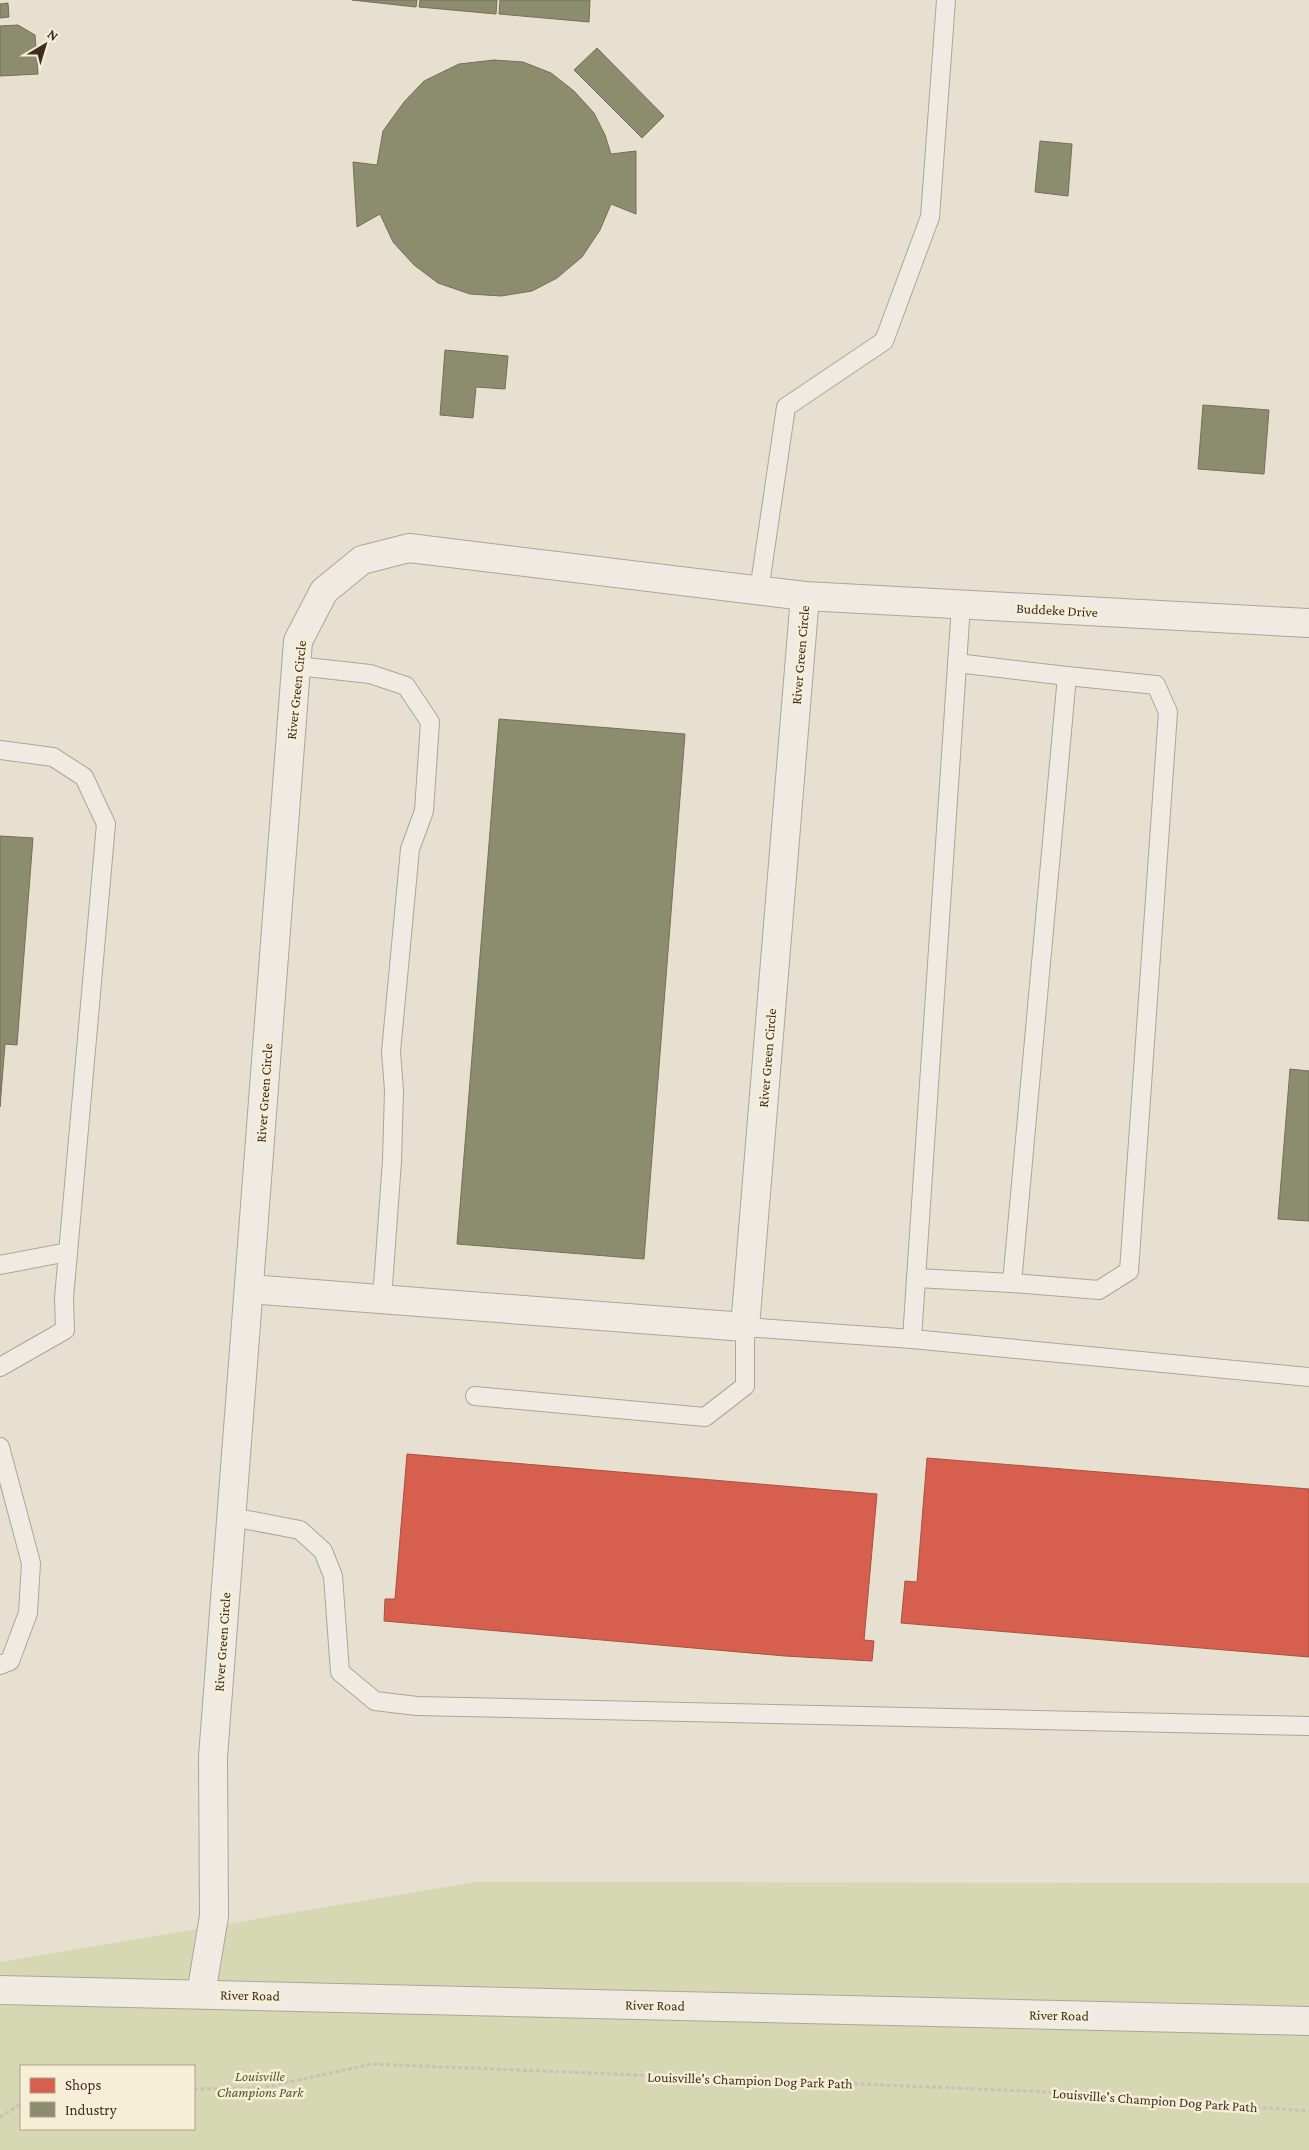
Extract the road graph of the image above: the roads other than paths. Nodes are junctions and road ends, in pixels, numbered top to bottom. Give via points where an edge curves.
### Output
1 (946, 0) edge
2 (759, 590) junction
3 (805, 596) junction
4 (961, 605) junction
5 (1309, 623) edge
6 (957, 663) junction
7 (297, 666) junction
8 (1067, 676) junction
9 (0, 750) edge
10 (68, 1252) junction
11 (0, 1266) edge
12 (916, 1278) junction
13 (1012, 1283) junction
14 (249, 1289) junction
15 (382, 1299) junction
16 (745, 1327) junction
17 (912, 1339) junction
18 (0, 1367) edge
19 (1309, 1377) edge
20 (475, 1396) dead end
21 (0, 1447) edge
22 (232, 1517) junction
23 (0, 1665) edge
24 (1309, 1726) edge
25 (0, 1990) edge
26 (200, 1994) junction
27 (1309, 2021) edge

1 - 2 lane via 930,217 884,341 786,407
2 - 3 street, River Green Circle
2 - 7 street, River Green Circle via 409,548 362,560 324,591 298,641
3 - 4 street, Buddeke Drive
3 - 16 street, River Green Circle
4 - 5 street, Buddeke Drive
4 - 6 lane
6 - 8 lane
6 - 12 lane
7 - 14 street, River Green Circle
7 - 15 lane via 370,674 406,686 430,722 424,811 410,849 391,1052 394,1090 392,1161
8 - 13 lane
8 - 13 lane via 1156,685 1168,712 1129,1271 1100,1290
9 - 10 lane via 53,757 84,777 106,824
10 - 11 lane
10 - 18 lane via 65,1330
12 - 13 lane
12 - 17 lane
14 - 15 street
14 - 22 street, River Green Circle
15 - 16 street
16 - 17 lane
16 - 20 lane via 745,1386 705,1418
17 - 19 lane
21 - 23 lane via 31,1563 28,1613 10,1661
22 - 24 lane via 300,1530 322,1551 333,1576 340,1672 375,1701 417,1706
22 - 26 street, River Green Circle via 213,1757 214,1916
25 - 26 street, River Road
26 - 27 street, River Road

